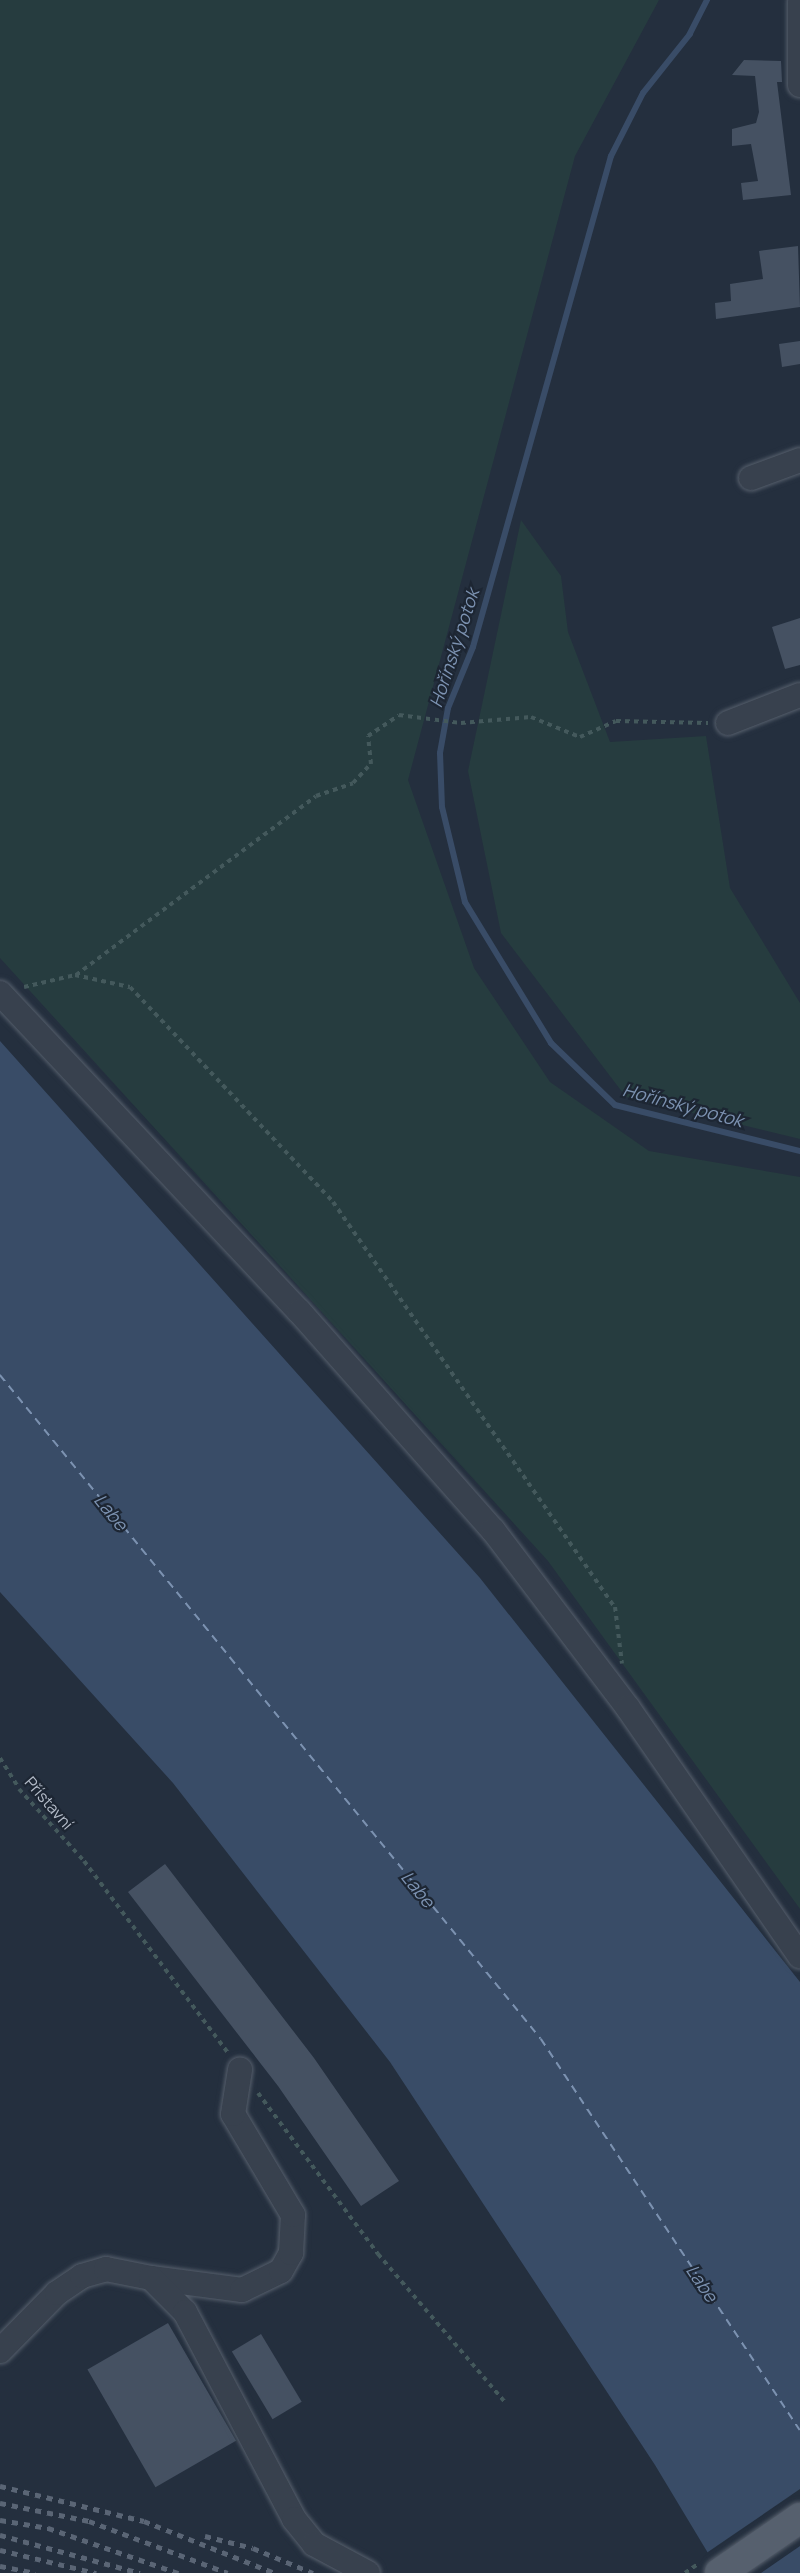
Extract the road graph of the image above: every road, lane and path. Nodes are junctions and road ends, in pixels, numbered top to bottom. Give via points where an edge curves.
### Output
1 (800, 2) edge
2 (800, 85) edge
3 (800, 460) edge
4 (751, 478) dead end
5 (800, 695) edge
6 (728, 723) joint
7 (75, 975) junction
8 (5, 992) edge
9 (628, 1708) junction
10 (0, 1758) edge
11 (800, 1956) edge
12 (240, 2070) junction
13 (151, 2278) junction
14 (0, 2351) edge
15 (504, 2401) dead end
16 (800, 2518) edge
17 (368, 2573) edge
18 (720, 2573) edge

1 - 2 street
3 - 4 street
5 - 6 street
6 - 7 path via 616,721 580,737 531,717 459,723 399,715 368,736 371,764 353,783 316,796
7 - 8 path
7 - 9 path via 130,987 333,1202 615,1607
8 - 9 street via 494,1530
9 - 11 street
10 - 12 path, Přístavní via 19,1790 84,1861
12 - 13 street via 233,2114 293,2215 291,2253 281,2271 242,2290
12 - 15 path, Přístavní via 378,2254
13 - 14 street via 106,2269 82,2276 57,2293
13 - 17 street via 185,2312 294,2519 314,2544
16 - 18 main road

